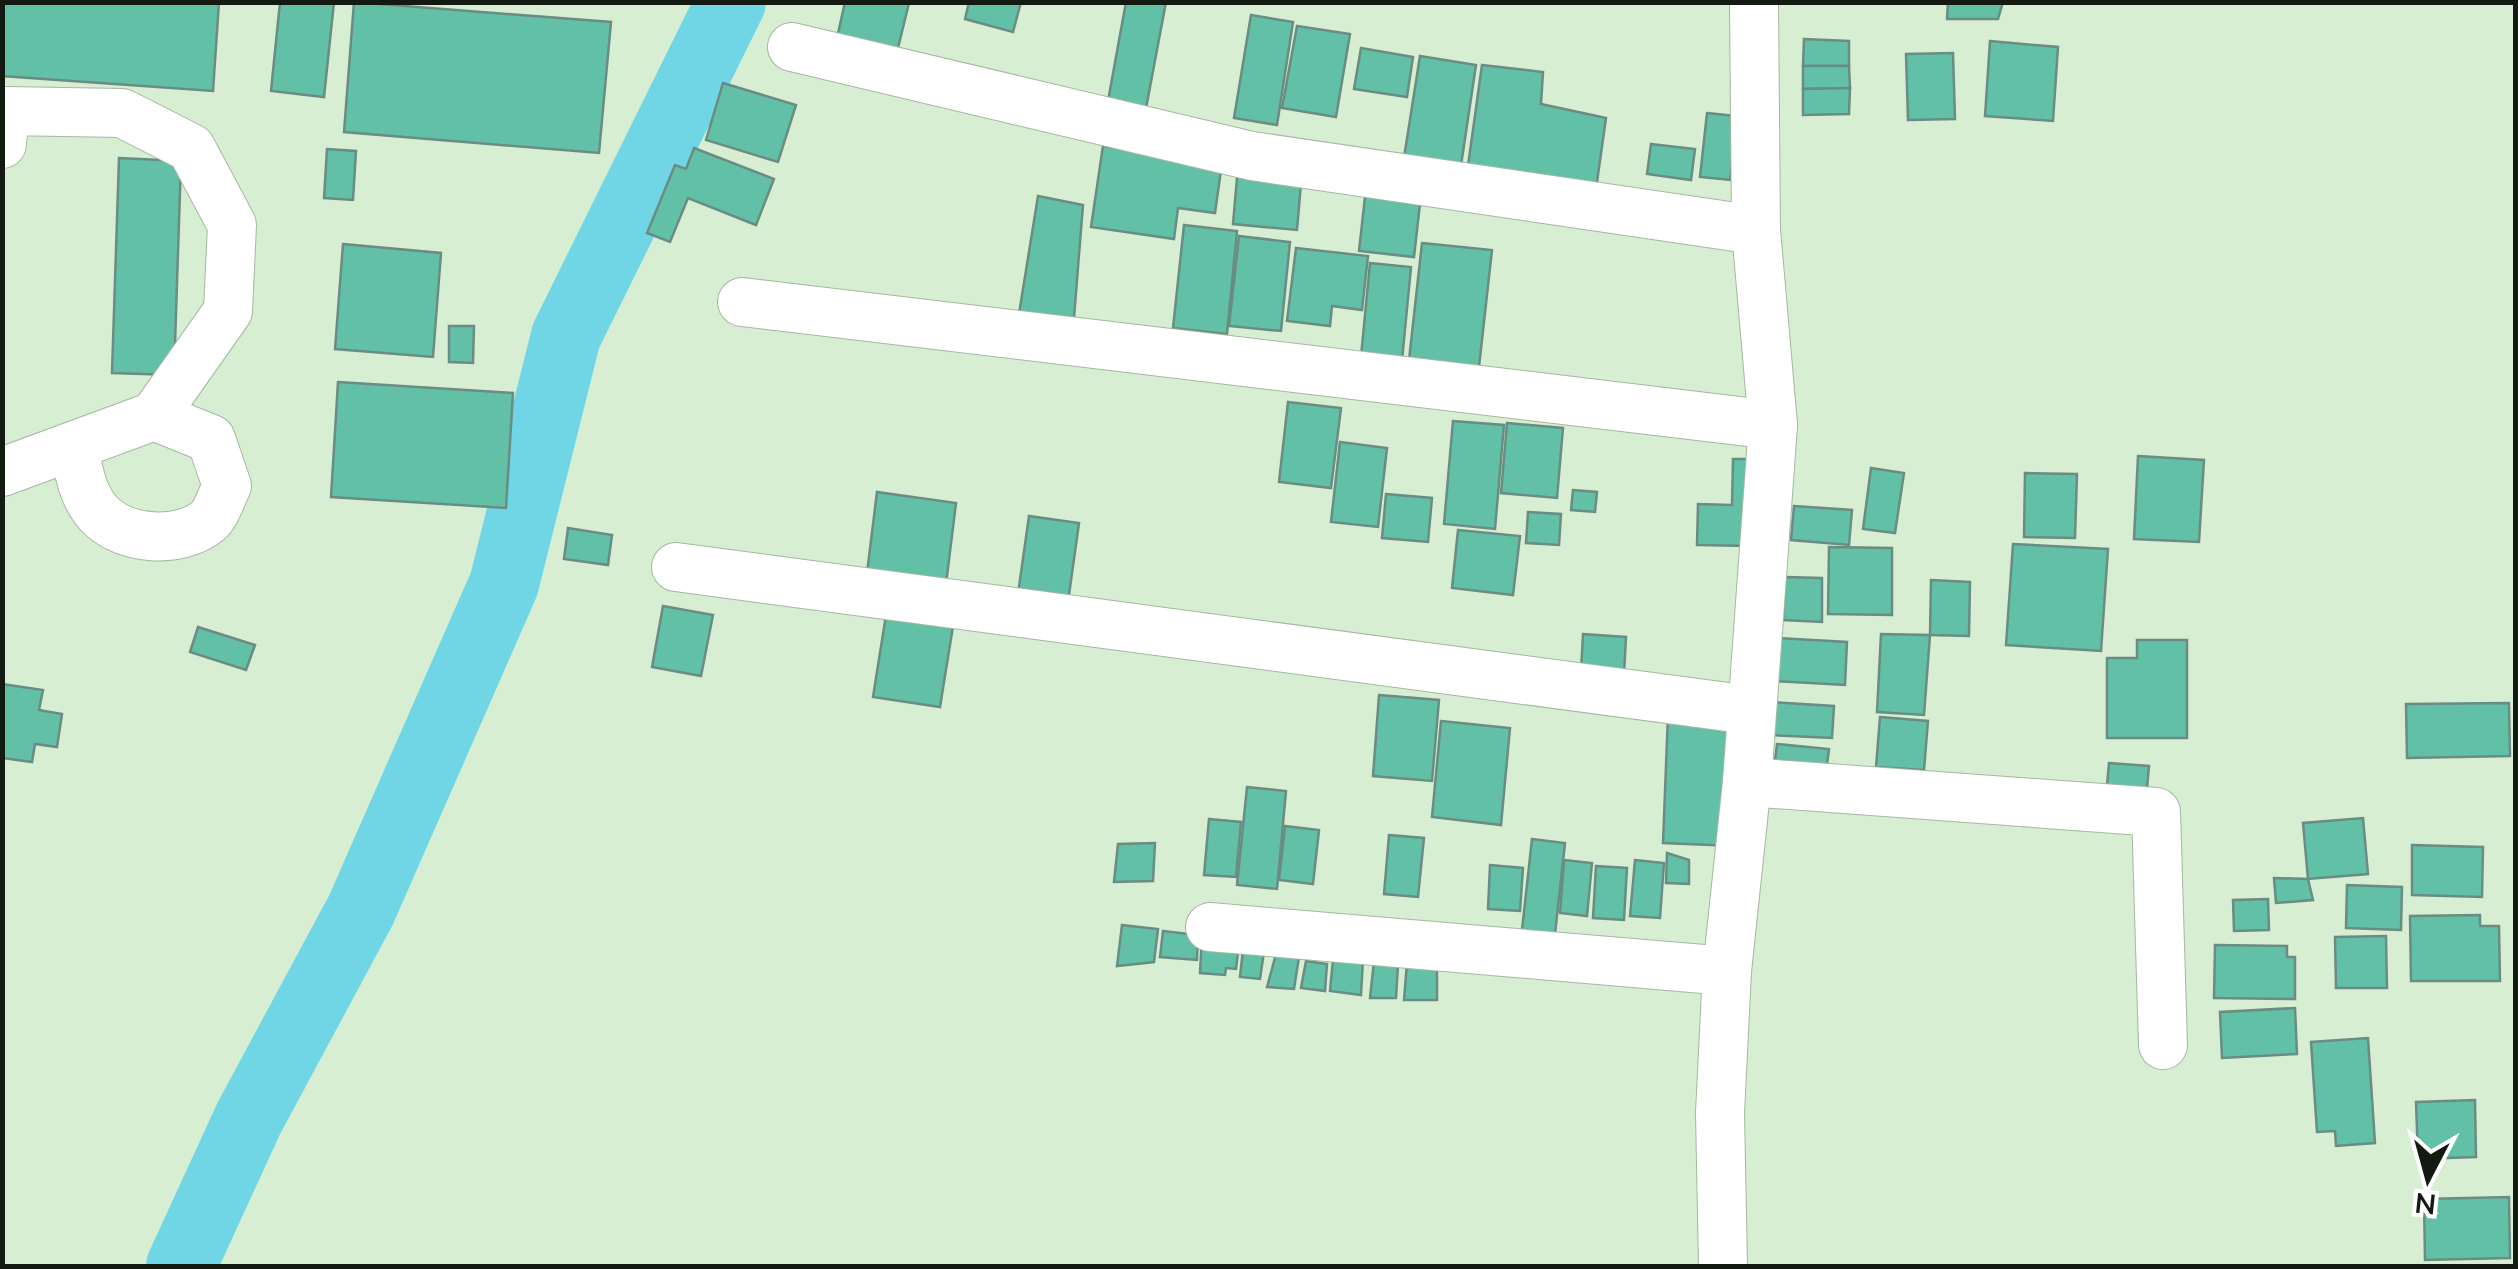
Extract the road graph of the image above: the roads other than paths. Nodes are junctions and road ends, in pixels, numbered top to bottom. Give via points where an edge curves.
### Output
1 (1754, 2) edge
2 (792, 47) dead end
3 (2, 144) edge
4 (1756, 230) junction
5 (742, 302) dead end
6 (154, 416) junction
7 (1774, 425) junction
8 (74, 448) junction
9 (2, 472) edge
10 (676, 567) dead end
11 (1750, 710) junction
12 (1747, 782) junction
13 (1210, 927) dead end
14 (1728, 971) junction
15 (2163, 1045) dead end
16 (1723, 1266) edge

1 - 4 street
2 - 4 street via 1252,156
3 - 6 street via 6,110 122,113 191,148 232,225 228,311
4 - 7 street
5 - 7 street
6 - 8 street
6 - 8 street via 211,440 227,486 210,519 177,538 138,534 100,516 82,489
7 - 11 street
8 - 9 street
10 - 11 street
11 - 12 street
12 - 14 street
12 - 15 street via 2156,812
13 - 14 street
14 - 16 street via 1720,1113

